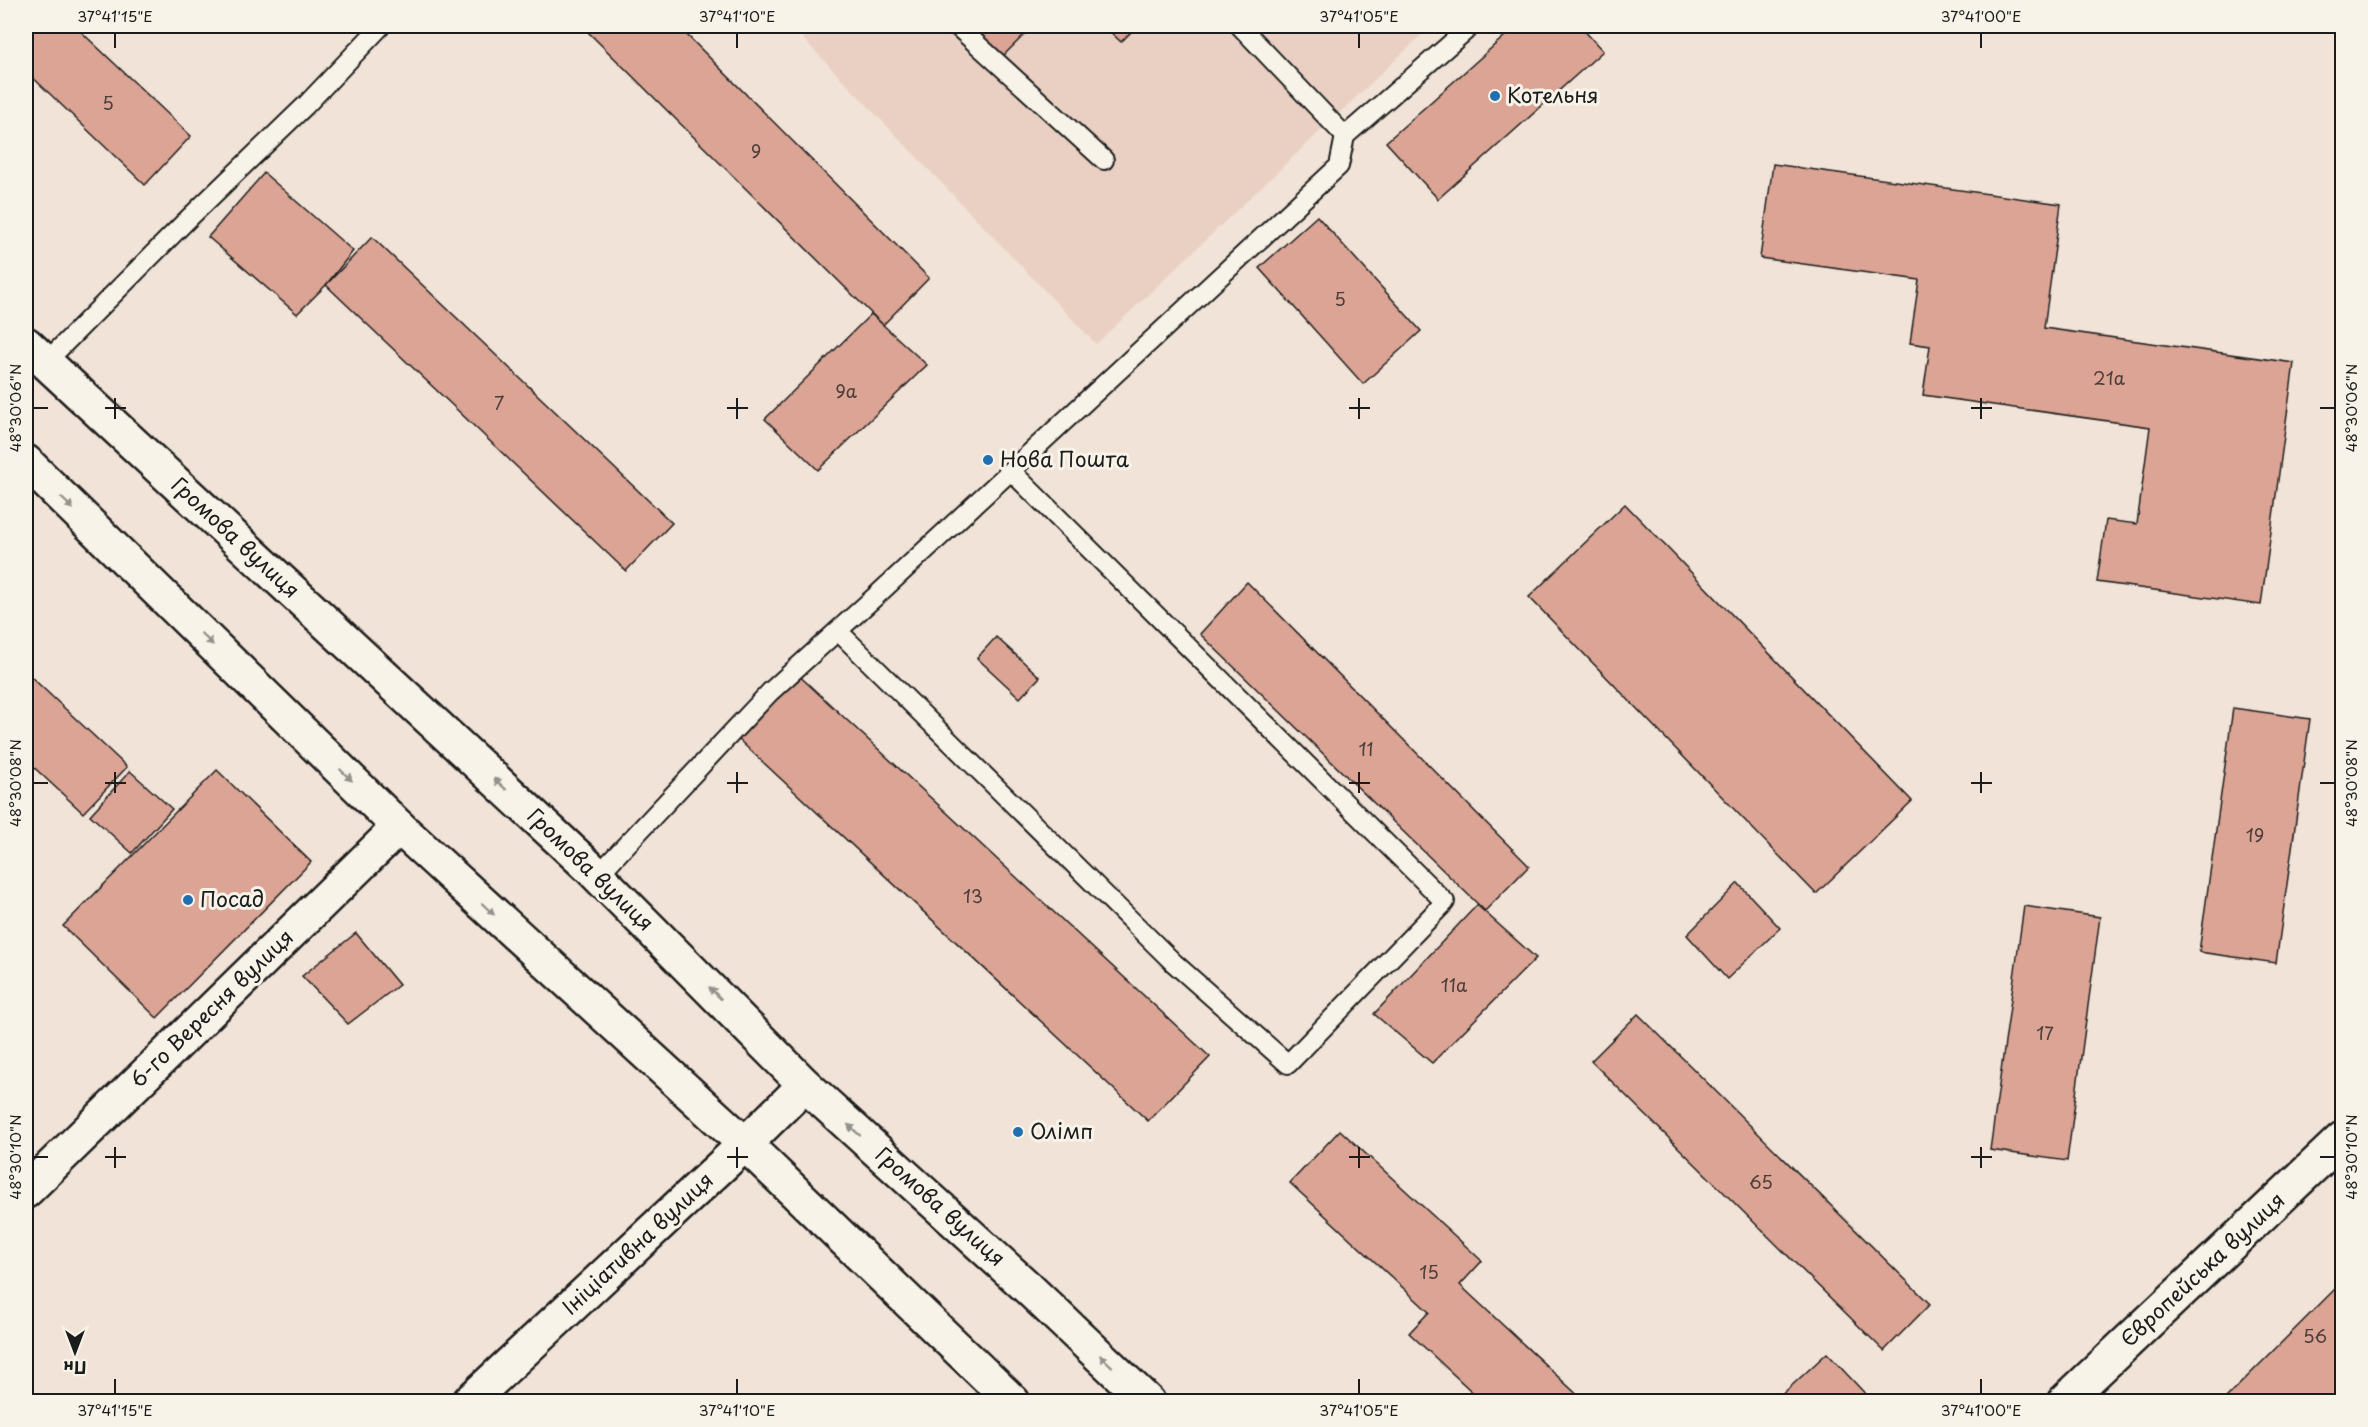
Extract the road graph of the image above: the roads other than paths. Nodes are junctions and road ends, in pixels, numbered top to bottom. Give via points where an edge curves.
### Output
1 (381, 26) edge
2 (957, 26) edge
3 (1240, 26) edge
4 (1471, 26) edge
5 (1345, 136) junction
6 (1104, 160) dead end
7 (35, 353) edge
8 (26, 462) edge
9 (1011, 471) junction
10 (837, 631) junction
11 (399, 827) junction
12 (598, 876) junction
13 (805, 1085) junction
14 (2343, 1139) edge
15 (745, 1144) junction
16 (26, 1191) edge
17 (469, 1401) edge
18 (1013, 1401) edge
19 (1148, 1401) edge
20 (2064, 1401) edge

1 - 7 lane via 187,220
2 - 6 lane
3 - 5 lane
4 - 5 lane
5 - 9 lane via 1339,166
12 -> 7 street, Громова вулиця
8 -> 11 street
9 - 10 lane
9 - 10 lane via 1445,902 1288,1064 1174,963
10 - 12 lane via 770,692
11 -> 15 street
11 - 16 street, 6-го Вересня вулиця
13 -> 12 street, Громова вулиця
13 - 15 street, Ініціативна вулиця
19 -> 13 street, Громова вулиця
14 - 20 street, Європейська вулиця
15 - 17 street, Ініціативна вулиця
15 - 18 street

